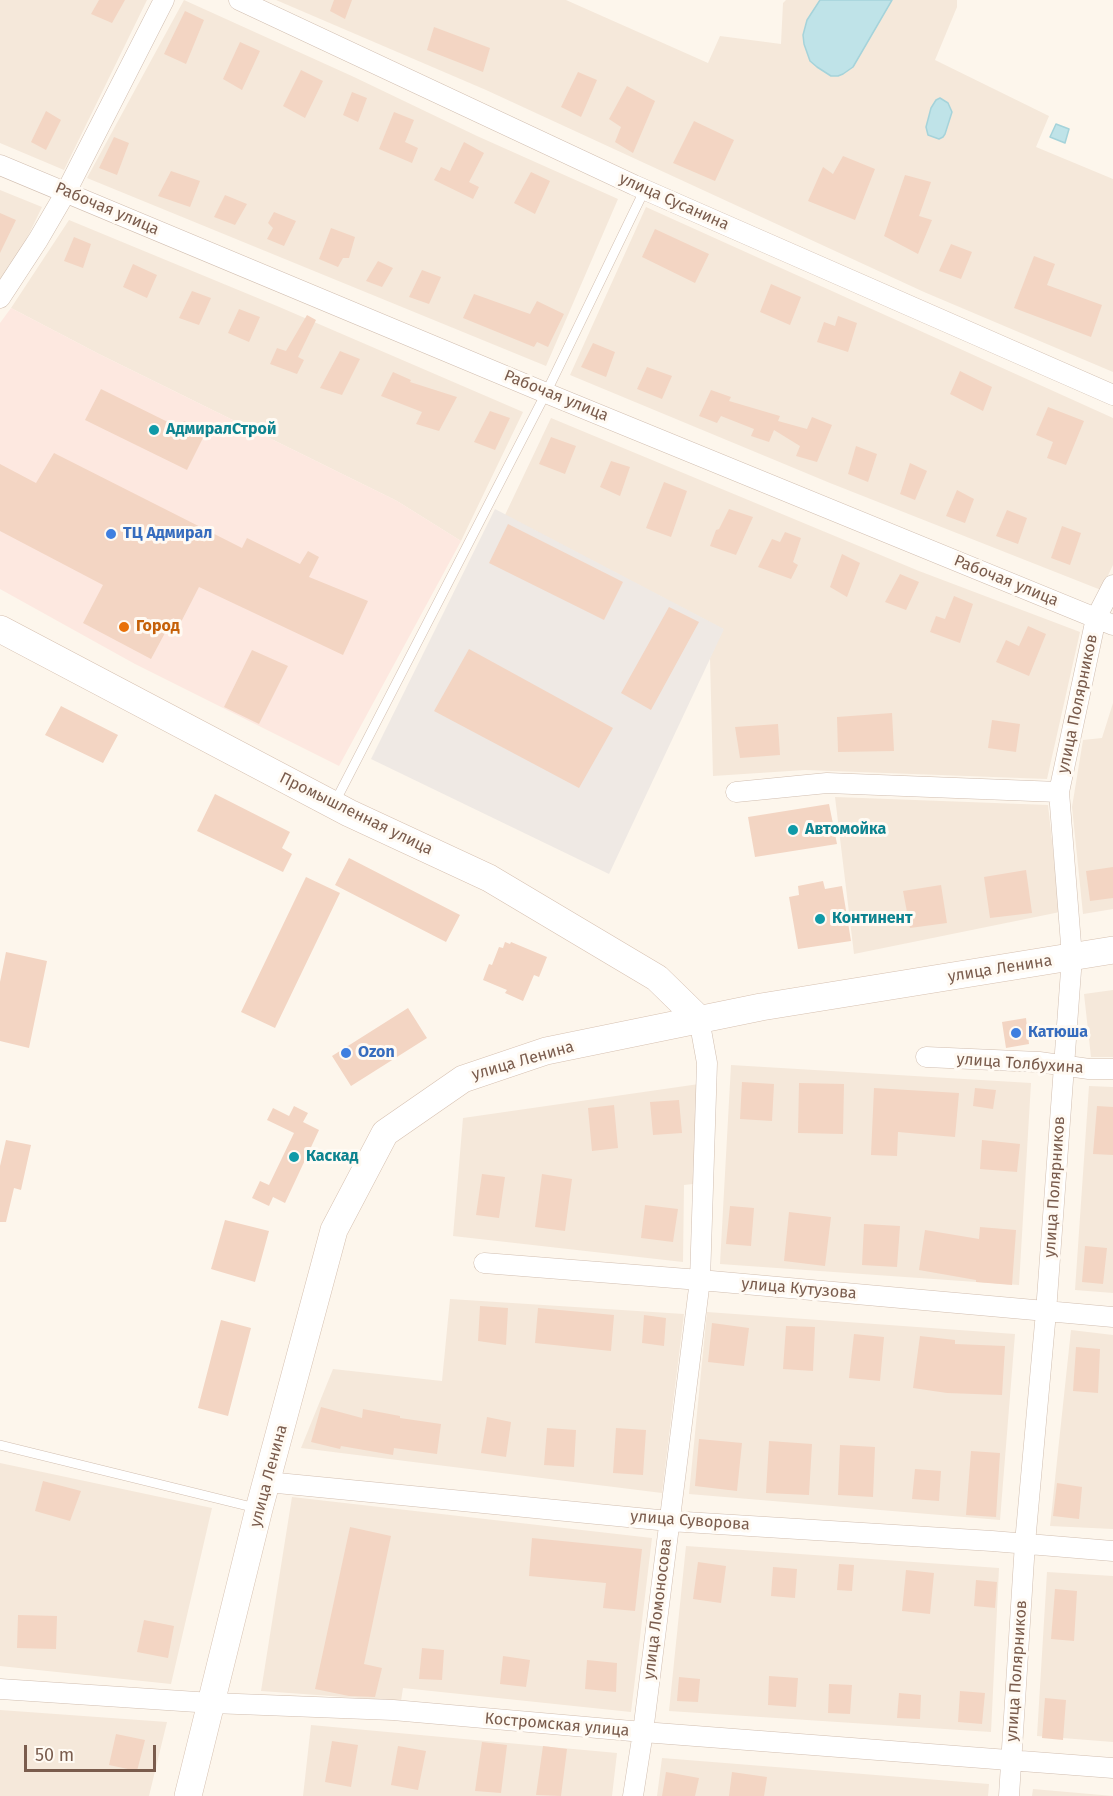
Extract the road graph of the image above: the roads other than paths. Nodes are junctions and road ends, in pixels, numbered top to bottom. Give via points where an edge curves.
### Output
1 (164, 0) edge
2 (239, 0) edge
3 (0, 165) edge
4 (645, 189) junction
5 (66, 192) junction
6 (0, 298) edge
7 (546, 393) junction
8 (1113, 395) edge
9 (1113, 585) edge
10 (1105, 621) edge
11 (0, 629) edge
12 (736, 792) dead end
13 (1059, 792) junction
14 (334, 804) junction
15 (1113, 950) edge
16 (1072, 957) junction
17 (699, 1019) junction
18 (926, 1058) dead end
19 (1063, 1065) junction
20 (1113, 1069) edge
21 (484, 1263) dead end
22 (700, 1280) junction
23 (1046, 1312) junction
24 (1113, 1317) edge
25 (0, 1445) edge
26 (267, 1482) junction
27 (259, 1509) junction
28 (669, 1521) junction
29 (1024, 1543) junction
30 (1113, 1551) edge
31 (0, 1689) edge
32 (212, 1703) junction
33 (643, 1732) junction
34 (1011, 1761) junction
35 (1113, 1768) edge
36 (188, 1796) edge
37 (633, 1796) edge
38 (1009, 1796) edge

1 - 5 street
2 - 4 street, улица Сусанина
3 - 5 street, Рабочая улица
4 - 7 lane
4 - 8 street, улица Сусанина
5 - 6 street
5 - 7 street, Рабочая улица
7 - 10 street, Рабочая улица
7 - 14 lane
9 - 10 street, улица Полярников
10 - 13 street, улица Полярников
11 - 14 street, Промышленная улица
12 - 13 street via 827,783
13 - 16 street, улица Полярников
14 - 17 street, Промышленная улица via 489,878 657,978
15 - 16 street, улица Ленина
16 - 17 street, улица Ленина
16 - 19 street, улица Полярников
17 - 22 street, улица Ломоносова via 707,1063
17 - 26 street, улица Ленина via 546,1051 463,1078 385,1133 334,1230
18 - 19 street, улица Толбухина
19 - 20 street, улица Толбухина
19 - 23 street, улица Полярников
21 - 22 street, улица Кутузова
22 - 23 street, улица Кутузова
22 - 28 street, улица Ломоносова
23 - 24 street, улица Кутузова
23 - 29 street, улица Полярников
25 - 27 lane
26 - 27 street, улица Ленина
26 - 28 street, улица Суворова
27 - 32 street, улица Ленина
28 - 29 street, улица Суворова
28 - 33 street, улица Ломоносова
29 - 30 street, улица Суворова
29 - 34 street, улица Полярников
31 - 32 street, Костромская улица
32 - 33 street, Костромская улица via 393,1710
32 - 36 street, улица Ленина
33 - 34 street, Костромская улица
33 - 37 street, улица Ломоносова
34 - 35 street, Костромская улица
34 - 38 street, улица Полярников

